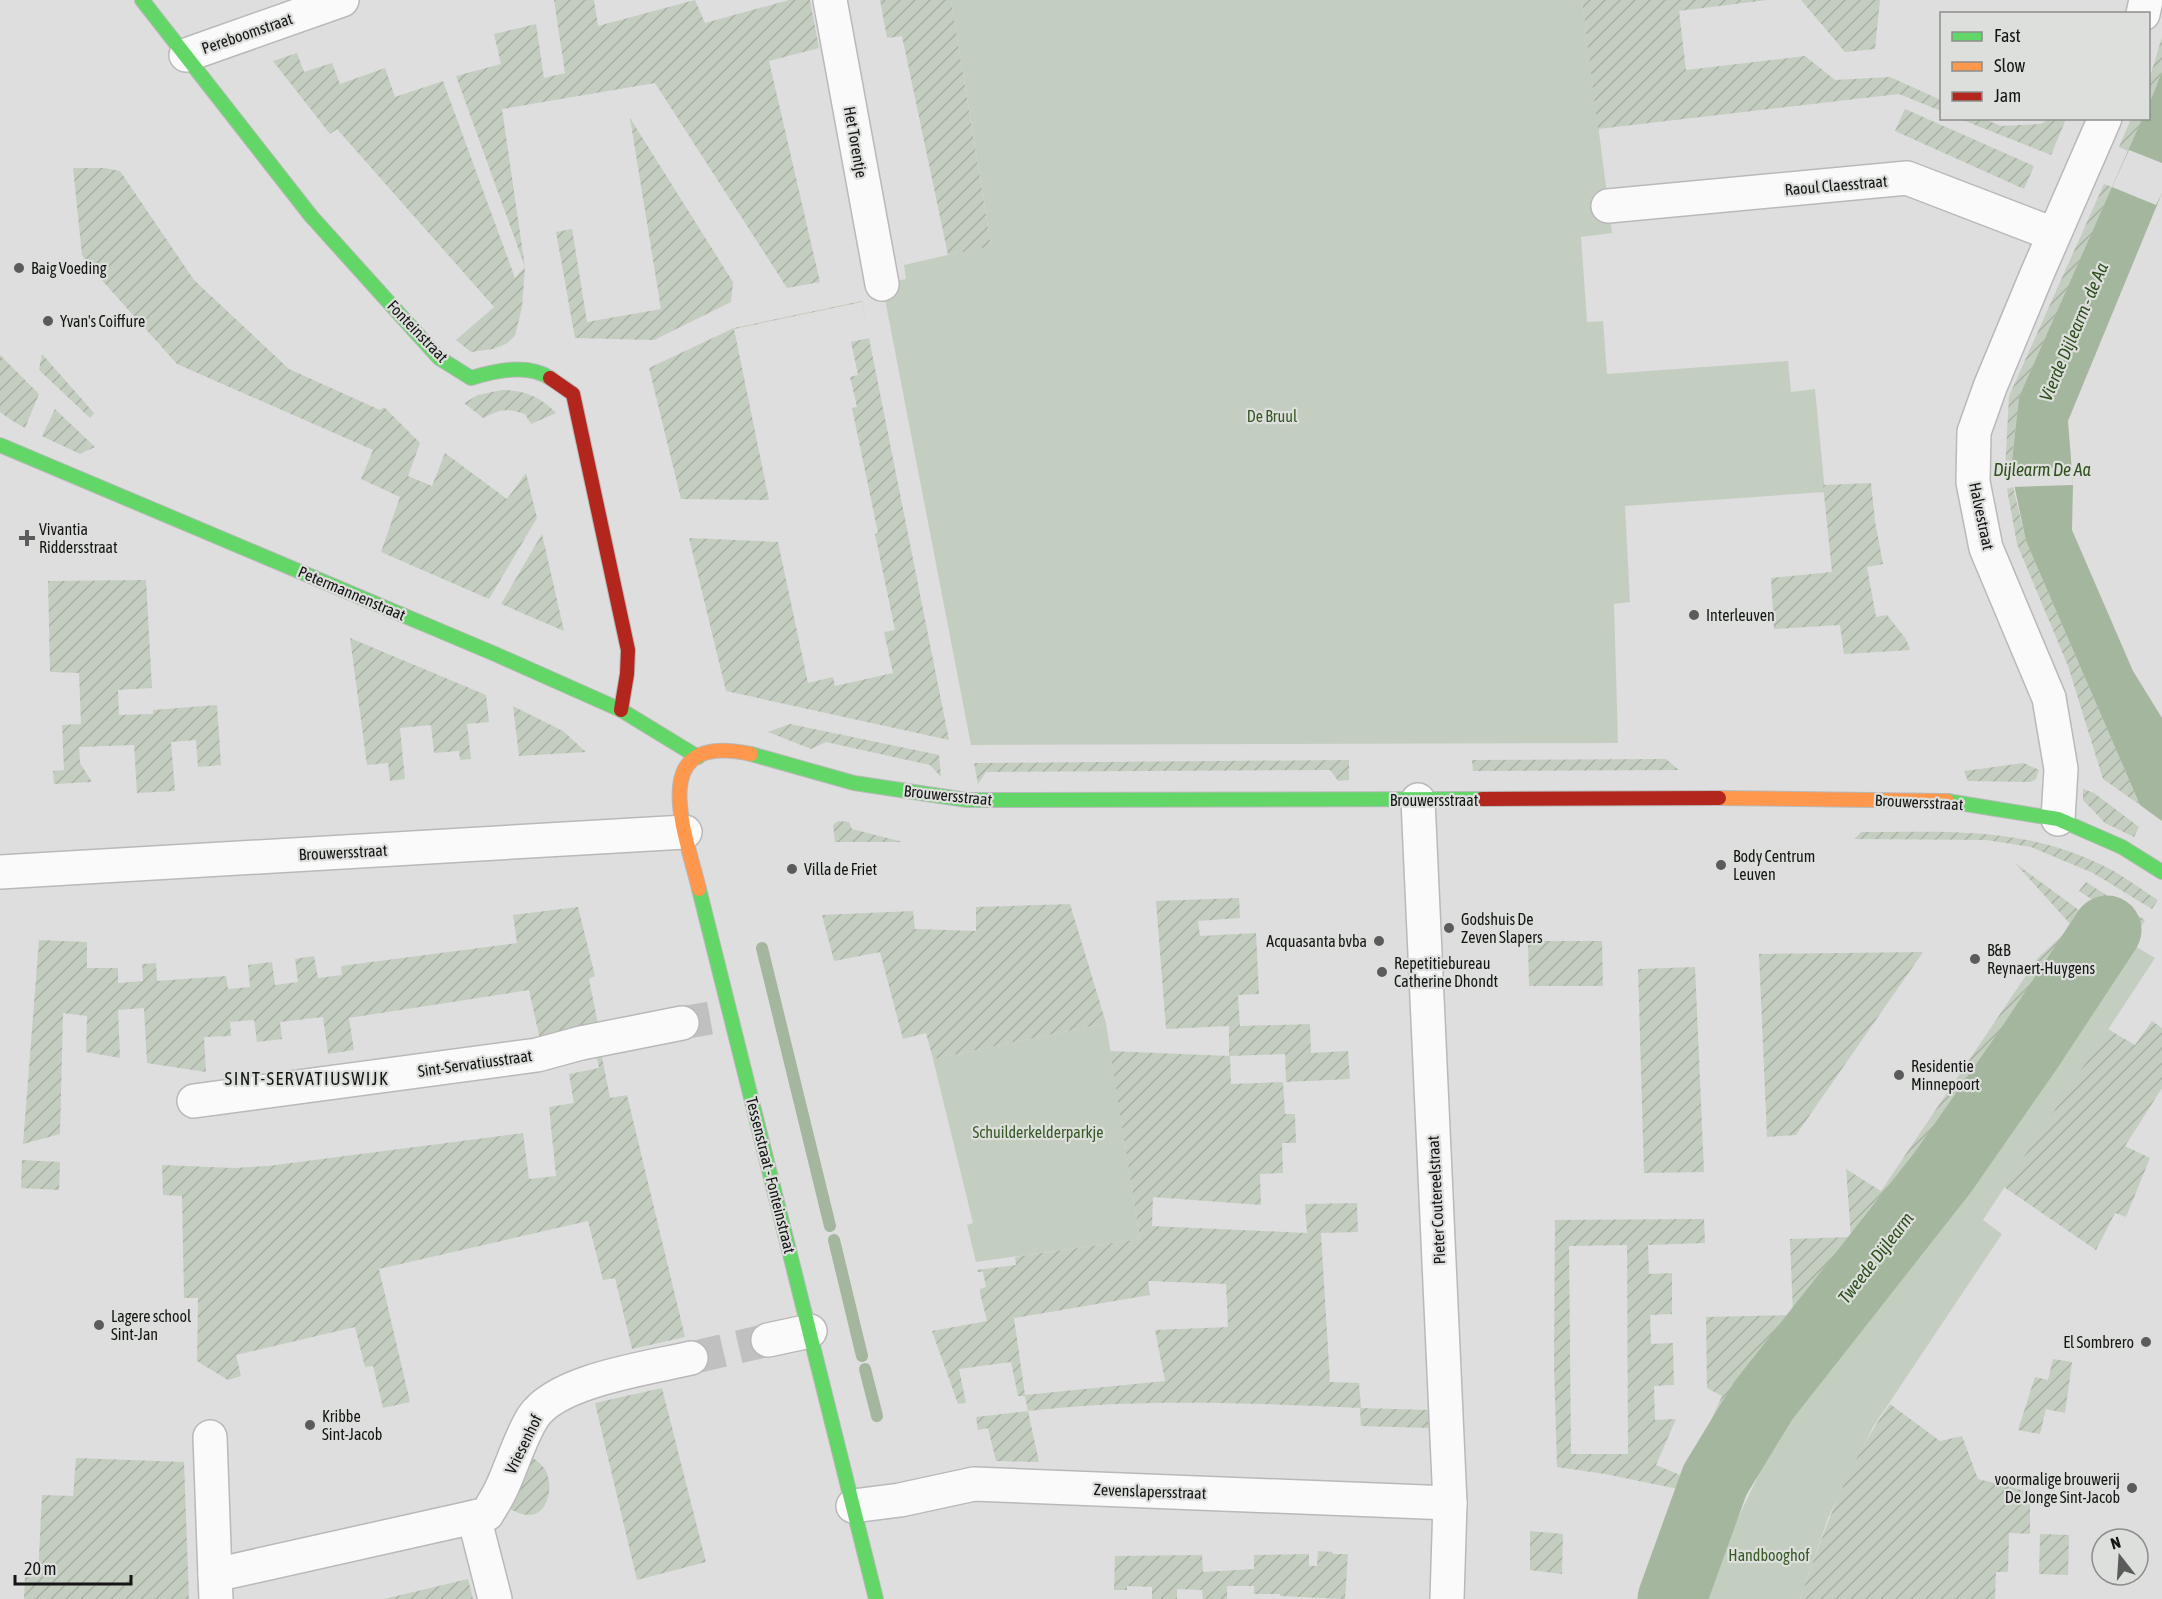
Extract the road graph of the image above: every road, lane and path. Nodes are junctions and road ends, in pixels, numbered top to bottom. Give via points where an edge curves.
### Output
1 (142, 0) edge
2 (342, 0) edge
3 (830, 0) edge
4 (186, 55) junction
5 (2104, 120) edge
6 (1608, 206) dead end
7 (2053, 234) junction
8 (882, 284) dead end
9 (0, 445) edge
10 (621, 710) junction
11 (698, 757) junction
12 (1418, 800) junction
13 (2058, 819) junction
14 (685, 832) junction
15 (0, 872) edge
16 (2162, 872) edge
17 (707, 1018) junction
18 (194, 1101) dead end
19 (810, 1330) junction
20 (768, 1340) tunnel mouth
21 (691, 1358) tunnel mouth
22 (210, 1437) dead end
23 (1450, 1503) junction
24 (853, 1506) junction
25 (474, 1517) junction
26 (216, 1587) edge
27 (495, 1599) edge
28 (876, 1599) edge
29 (1447, 1599) edge

1 - 4 street, Fonteinstraat
2 - 4 street, Pereboomstraat
3 - 8 street, Het Torentje
4 - 10 street, Fonteinstraat via 311,216 440,358 471,378 501,369 542,373 573,394 628,650
5 - 7 street, Halvestraat
6 - 7 street, Raoul Claesstraat via 1907,178
7 - 13 street, Halvestraat via 1974,432 1973,482 1986,548 2049,698 2061,769
9 - 10 street, Petermannenstraat
10 - 11 street, Petermannenstraat
11 - 12 street, Brouwersstraat via 713,750 738,752 854,783 967,800
11 - 14 street, Tessenstraat - Fonteinstraat via 685,769 677,787
12 - 13 street, Brouwersstraat via 1945,801
12 - 23 street, Pieter Coutereelstraat
13 - 16 street, Brouwersstraat via 2122,847
14 - 15 street, Brouwersstraat
14 - 17 street, Tessenstraat - Fonteinstraat
17 - 18 street, Sint-Servatiusstraat via 537,1055
17 - 19 street, Tessenstraat - Fonteinstraat
19 - 20 street
19 - 24 street, Tessenstraat - Fonteinstraat
21 - 25 street, Vriesenhof via 589,1383 542,1405 527,1428 487,1514
22 - 26 street, Vriesenhof
23 - 24 street, Zevenslapersstraat via 974,1484
23 - 29 street, Pieter Coutereelstraat
24 - 28 street, Tessenstraat - Fonteinstraat
25 - 26 street, Vriesenhof
25 - 27 street

